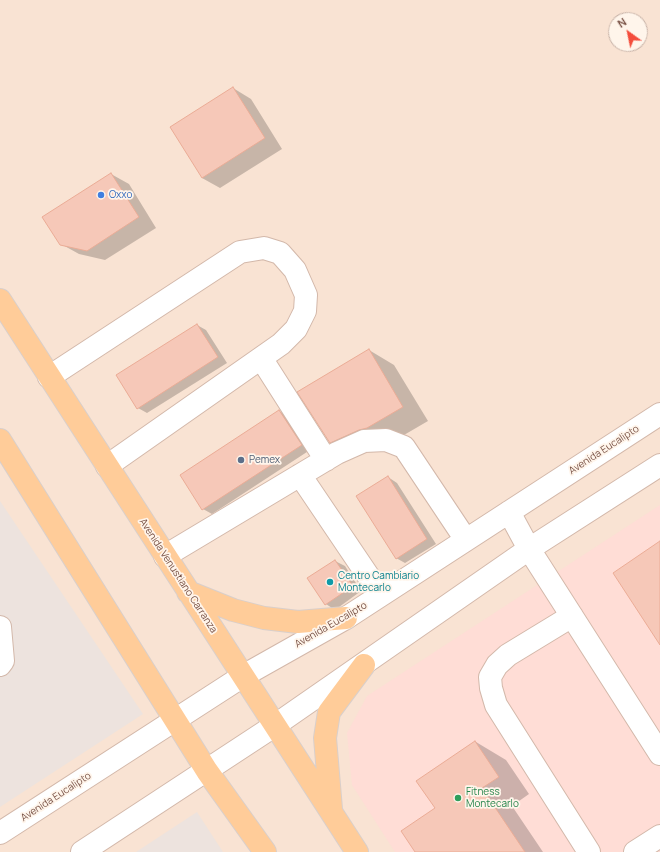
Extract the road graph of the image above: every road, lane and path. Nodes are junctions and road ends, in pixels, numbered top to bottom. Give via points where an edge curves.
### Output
1 (0, 300) edge
2 (261, 358) junction
3 (49, 377) junction
4 (660, 414) edge
5 (0, 440) edge
6 (326, 460) junction
7 (660, 465) edge
8 (107, 466) junction
9 (300, 475) junction
10 (509, 512) junction
11 (466, 540) junction
12 (529, 549) junction
13 (165, 556) junction
14 (188, 592) junction
15 (381, 595) junction
16 (572, 616) junction
17 (346, 618) junction
18 (0, 626) edge
19 (0, 665) edge
20 (364, 665) junction
21 (243, 676) junction
22 (176, 718) junction
23 (274, 726) junction
24 (660, 754) edge
25 (208, 771) junction
26 (331, 814) junction
27 (0, 833) edge
28 (660, 836) edge
29 (82, 852) edge
30 (264, 852) edge
31 (357, 852) edge
32 (589, 852) edge
33 (635, 852) edge

1 - 3 main road, Avenida Venustiano Carranza
2 - 3 street via 296,329 305,311 306,295 295,270 280,253 264,248 240,252
2 - 6 street
2 - 8 street
3 - 8 main road, Avenida Venustiano Carranza
4 - 10 street, Avenida Eucalipto
5 - 22 main road
6 - 9 street
6 - 11 street via 364,441 386,440 404,447
7 - 12 street
8 - 13 main road, Avenida Venustiano Carranza
9 - 13 street
9 - 15 street
10 - 11 street, Avenida Eucalipto
10 - 12 street
11 - 15 street, Avenida Eucalipto
12 - 16 street
12 - 20 street
13 - 14 main road, Avenida Venustiano Carranza
14 - 17 main road via 233,610 264,618 298,622
14 - 21 main road, Avenida Venustiano Carranza
15 - 17 street, Avenida Eucalipto
16 - 24 street
16 - 32 street via 508,655 497,665 490,677 496,705
17 - 21 street, Avenida Eucalipto
18 - 19 street via 3,660
20 - 23 street
20 - 26 main road via 329,712 325,738
21 - 22 street, Avenida Eucalipto
21 - 23 main road, Avenida Venustiano Carranza
22 - 25 main road
22 - 27 street, Avenida Eucalipto
23 - 25 street
23 - 26 main road, Avenida Venustiano Carranza
25 - 29 street
25 - 30 main road
26 - 31 main road, Avenida Venustiano Carranza
28 - 33 street

